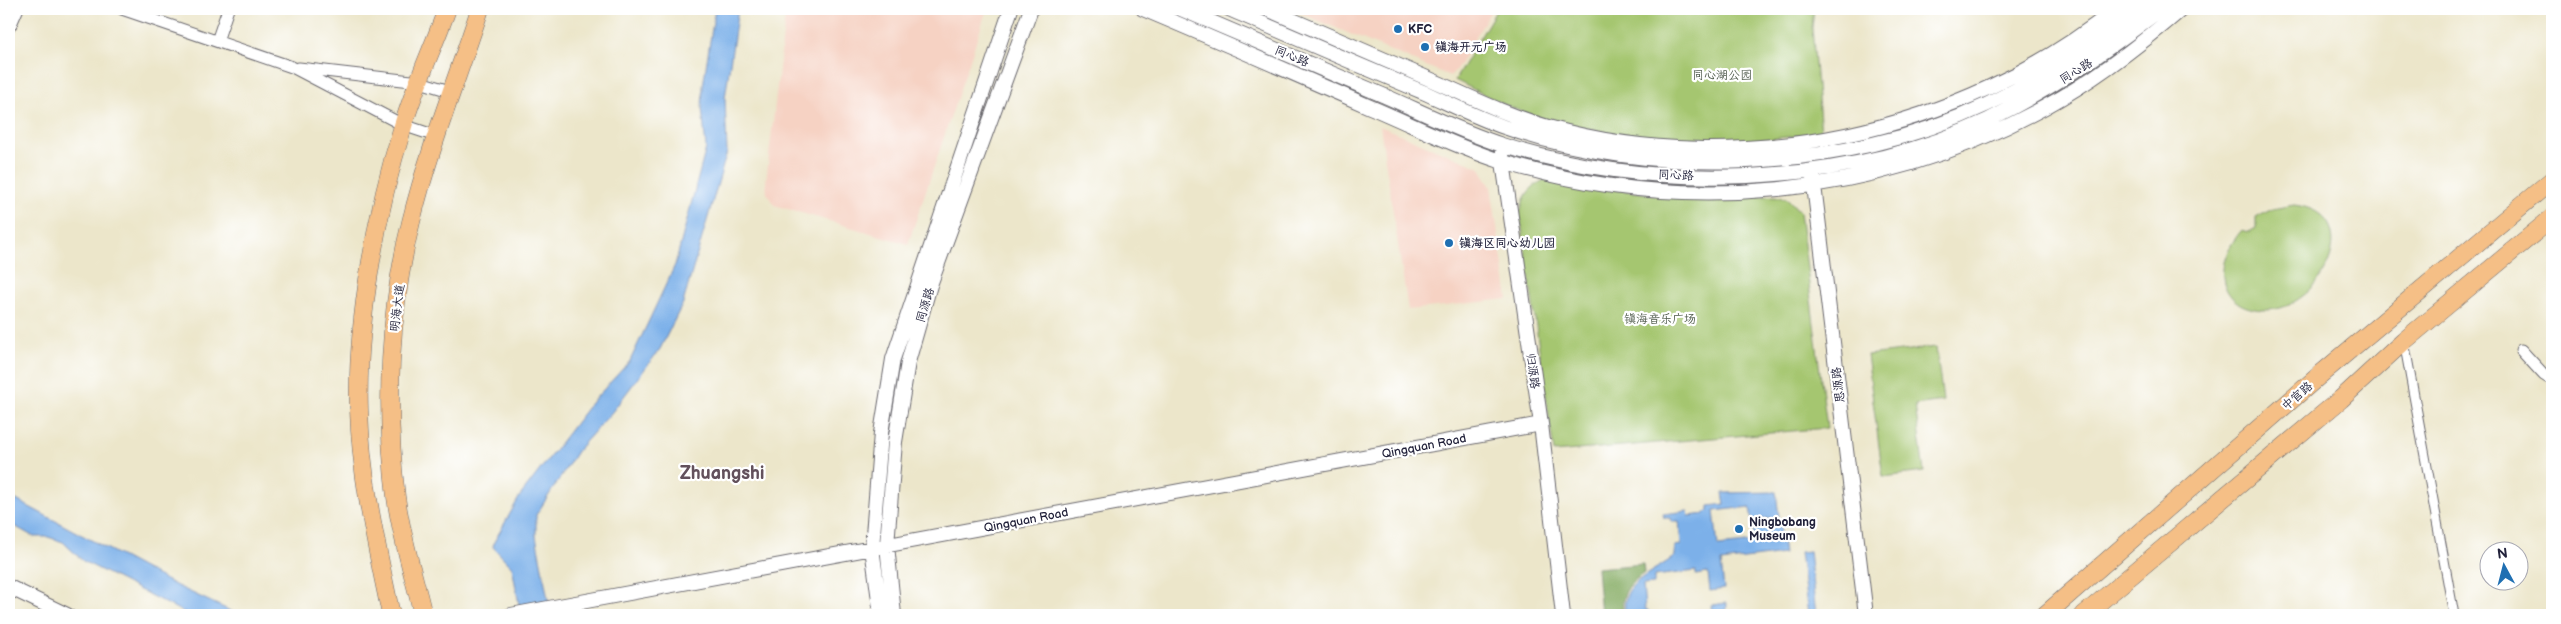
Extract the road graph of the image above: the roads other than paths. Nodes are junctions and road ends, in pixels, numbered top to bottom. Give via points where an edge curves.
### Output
1 (16, 9) edge
2 (122, 9) edge
3 (228, 9) edge
4 (447, 9) edge
5 (480, 9) edge
6 (1011, 9) edge
7 (1031, 9) edge
8 (1143, 9) edge
9 (1181, 9) edge
10 (1230, 9) edge
11 (1267, 9) edge
12 (2116, 9) edge
13 (2139, 9) edge
14 (2161, 9) edge
15 (2182, 9) edge
16 (9, 24) edge
17 (217, 41) junction
18 (292, 68) junction
19 (420, 82) junction
20 (453, 92) junction
21 (403, 126) junction
22 (1504, 127) junction
23 (436, 136) junction
24 (1501, 144) junction
25 (1810, 155) junction
26 (1503, 162) junction
27 (1812, 170) junction
28 (2552, 180) edge
29 (1814, 186) junction
30 (2552, 218) edge
31 (2404, 341) junction
32 (2521, 350) dead end
33 (2552, 380) edge
34 (1541, 424) junction
35 (887, 545) junction
36 (872, 548) junction
37 (9, 587) edge
38 (67, 615) edge
39 (391, 615) edge
40 (423, 615) edge
41 (511, 615) edge
42 (881, 615) edge
43 (894, 615) edge
44 (1562, 615) edge
45 (1866, 615) edge
46 (2045, 615) edge
47 (2084, 615) edge
48 (2454, 615) edge

1 - 16 street
2 - 17 street
3 - 17 street
4 - 19 main road
5 - 20 main road, 明海大道
6 - 36 street, 同源路 via 893,359 881,433
7 - 35 street, 同源路 via 930,285 908,362 895,442
8 - 26 street
9 - 24 street, 同心路
10 - 22 street, 同心路
11 - 12 street via 1506,113 1541,125 1632,144 1706,149 1823,139 1885,126 1940,109 1999,83 2051,54
13 - 25 street, 同心路 via 2083,51 1985,106 1943,123 1860,147
14 - 27 street, 同心路 via 2080,70 1986,121 1902,151 1855,164
15 - 29 street via 2120,59 2046,107 2010,125 1930,158 1867,176
17 - 18 street
18 - 19 street
18 - 21 street
19 - 20 street
19 - 21 main road
20 - 23 main road, 明海大道
21 - 23 street
21 - 39 main road via 379,220 365,307 359,409 366,498
22 - 24 street, 归源路
22 - 25 street, 同心路 via 1573,147 1661,160 1743,161
23 - 40 main road, 明海大道 via 411,222 392,353 396,498
24 - 26 street, 归源路
24 - 27 street, 同心路 via 1593,168 1638,173 1737,176
25 - 27 street, 思源路
26 - 29 street via 1604,184 1685,193
26 - 34 street, 归源路
27 - 29 street, 思源路
28 - 46 main road, 中官路 via 2321,374
29 - 45 street, 思源路
30 - 31 main road
31 - 47 main road via 2341,399
31 - 48 street
32 - 33 street
34 - 35 street, Qingquan Road
34 - 44 street, 归源路
35 - 36 street, Qingquan Road
35 - 43 street, 同源路
36 - 41 street, Qingquan Road
36 - 42 street, 同源路
37 - 38 street

